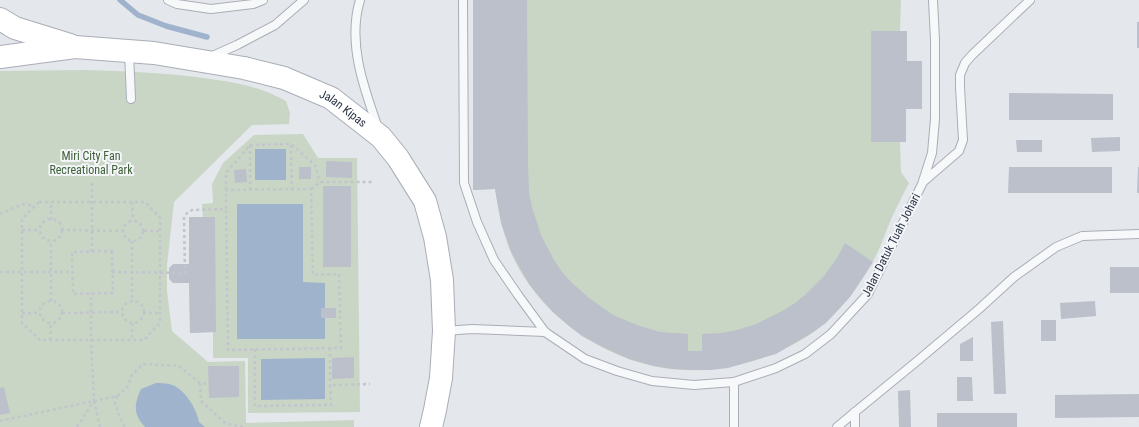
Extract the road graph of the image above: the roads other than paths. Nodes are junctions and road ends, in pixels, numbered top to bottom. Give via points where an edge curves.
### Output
1 (168, 0) edge
2 (263, 0) edge
3 (304, 0) edge
4 (360, 0) edge
5 (463, 0) edge
6 (933, 0) edge
7 (1030, 0) edge
8 (0, 19) edge
9 (74, 47) junction
10 (129, 51) junction
11 (0, 57) edge
12 (202, 61) junction
13 (131, 99) dead end
14 (381, 137) junction
15 (923, 182) junction
16 (1139, 234) edge
17 (444, 331) junction
18 (545, 332) junction
19 (734, 382) junction
20 (855, 412) junction
21 (431, 427) edge
22 (734, 427) edge
23 (837, 427) edge
24 (855, 427) edge

1 - 2 lane via 177,4 211,9 253,4
3 - 12 lane via 275,25
4 - 14 lane via 355,28 358,58 363,85
5 - 18 lane via 464,183 477,222 494,260
6 - 15 lane via 935,118 932,153
7 - 15 lane, Jalan Datuk Tuah Johari via 965,64 960,75 963,140 959,151
8 - 9 main road via 15,28
9 - 10 main road, Jalan Kipas
9 - 11 main road, Jalan Kipas
10 - 12 main road, Jalan Kipas
10 - 13 lane
12 - 14 main road, Jalan Kipas via 284,78 331,98
14 - 17 main road, Jalan Kipas via 398,158 425,201 435,237 442,280
15 - 19 lane, Jalan Datuk Tuah Johari via 868,294 831,334 805,354 776,368
16 - 20 lane via 1082,236 1056,247 1014,277 980,309
17 - 18 lane via 472,329
17 - 21 main road, Jalan Kipas via 441,378
18 - 19 lane, Jalan Datuk Tuah Johari via 585,359 652,381 694,385
19 - 22 lane
20 - 23 lane
20 - 24 lane

